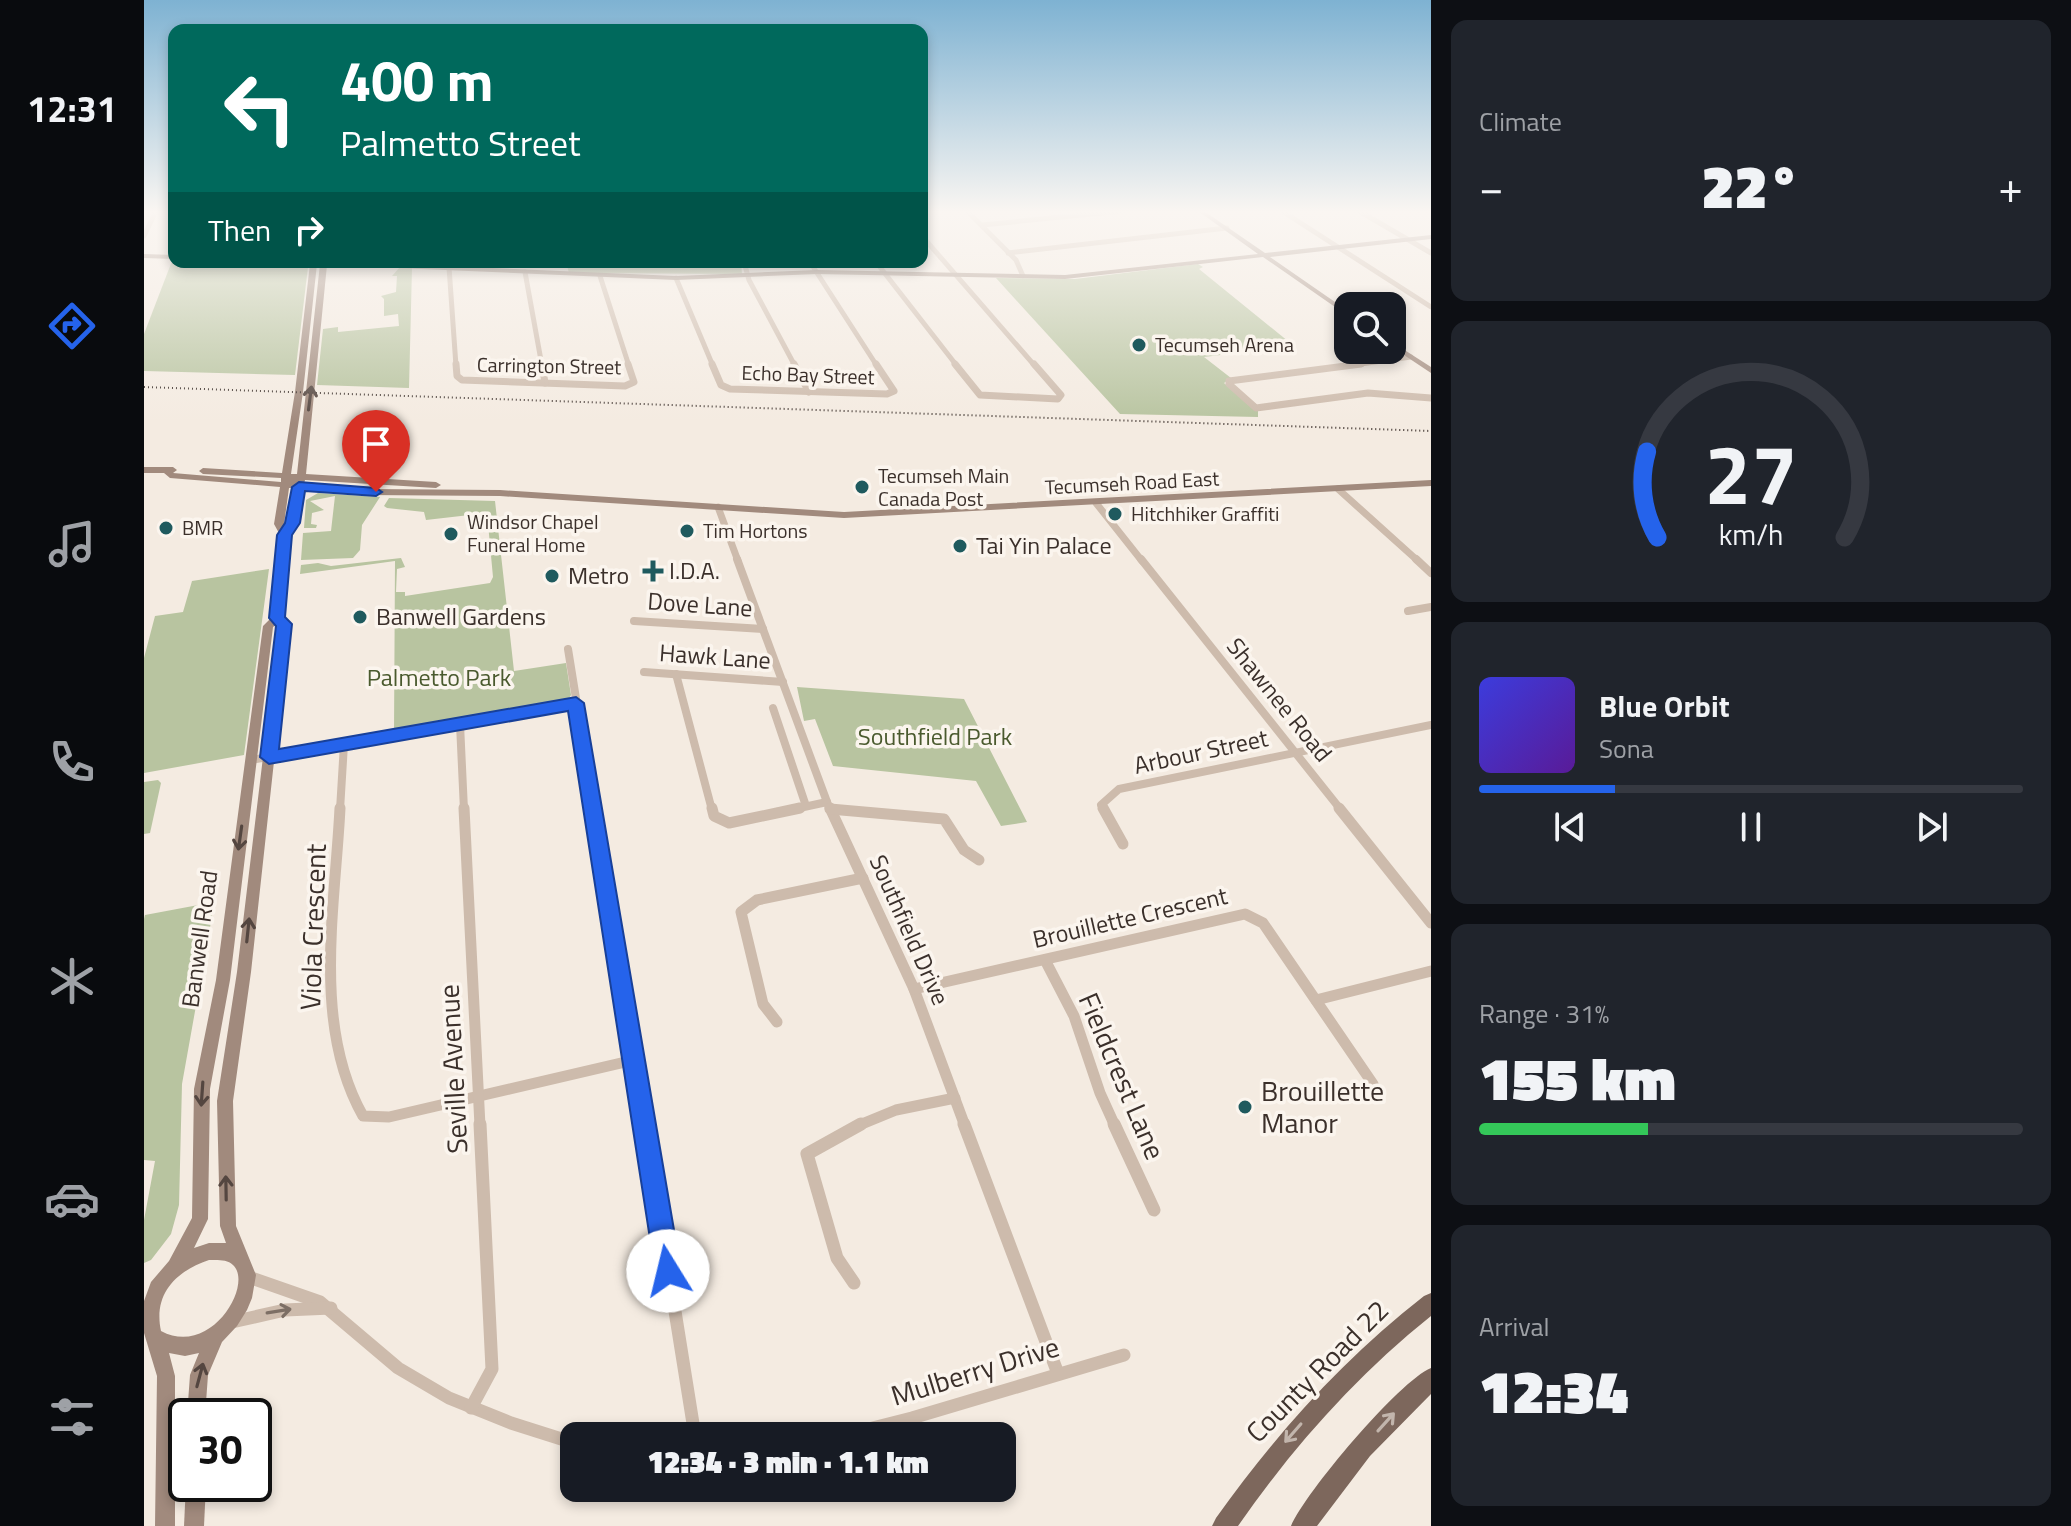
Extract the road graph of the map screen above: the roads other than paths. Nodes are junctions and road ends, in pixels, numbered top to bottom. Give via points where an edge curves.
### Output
1 (310, 282) edge
2 (322, 282) edge
3 (450, 282) edge
4 (527, 282) edge
5 (602, 282) edge
6 (678, 282) edge
7 (752, 282) edge
8 (824, 282) edge
9 (892, 282) edge
10 (962, 282) edge
11 (1303, 282) edge
12 (1393, 282) edge
13 (1334, 304) edge
14 (1431, 307) edge
15 (1406, 354) edge
16 (1411, 357) junction
17 (1431, 371) edge
18 (545, 383) junction
19 (809, 392) junction
20 (1428, 398) edge
21 (144, 470) edge
22 (287, 480) junction
23 (300, 481) junction
24 (1431, 483) edge
25 (1338, 489) junction
26 (1096, 503) junction
27 (718, 507) junction
28 (285, 535) junction
29 (1431, 573) edge
30 (1431, 607) edge
31 (1408, 611) dead end
32 (277, 618) junction
33 (634, 621) dead end
34 (763, 629) junction
35 (568, 649) dead end
36 (644, 672) dead end
37 (676, 674) junction
38 (783, 682) junction
39 (576, 703) junction
40 (773, 708) dead end
41 (460, 724) junction
42 (1431, 725) edge
43 (344, 744) junction
44 (1296, 753) junction
45 (269, 757) junction
46 (251, 760) junction
47 (829, 805) junction
48 (806, 806) junction
49 (1123, 844) dead end
50 (979, 860) dead end
51 (863, 878) junction
52 (1431, 923) edge
53 (1045, 960) junction
54 (1431, 971) edge
55 (914, 989) junction
56 (1316, 1000) junction
57 (777, 1022) dead end
58 (634, 1060) junction
59 (1373, 1084) dead end
60 (478, 1096) junction
61 (955, 1098) junction
62 (1154, 1210) dead end
63 (244, 1269) junction
64 (170, 1272) junction
65 (854, 1283) dead end
66 (144, 1291) edge
67 (1431, 1303) edge
68 (331, 1308) junction
69 (222, 1329) junction
70 (150, 1330) edge
71 (1124, 1355) dead end
72 (1057, 1371) junction
73 (1431, 1379) edge
74 (197, 1398) edge
75 (471, 1408) junction
76 (693, 1422) edge
77 (898, 1422) edge
78 (560, 1439) edge
79 (195, 1502) edge
80 (165, 1526) edge
81 (194, 1526) edge
82 (1224, 1526) edge
83 (1303, 1526) edge

1 - 22 main road, Banwell Road
23 -> 2 main road, Banwell Road
3 - 18 street, Carrington Street via 457,376
4 - 18 street
5 - 18 street, Carrington Street via 634,382
6 - 19 street, Echo Bay Street via 721,385
7 - 19 street
8 - 19 street, Echo Bay Street via 894,391
9 - 10 street via 980,395 1058,399 1061,395
11 - 13 main road
12 - 14 street
15 - 16 main road
16 - 17 main road
16 - 20 street via 1229,381 1256,408 1376,393
21 - 22 main road, Tecumseh Road East
22 - 23 main road, Tecumseh Road East
22 - 28 main road, Banwell Road via 279,524
23 - 27 main road, Tecumseh Road East via 367,492 500,493
23 - 28 main road, Banwell Road via 293,523
24 - 25 main road, Tecumseh Road East
25 - 26 main road, Tecumseh Road East
25 - 29 street
26 - 27 main road, Tecumseh Road East via 885,515
26 - 44 street, Shawnee Road
27 - 34 street, Southfield Drive
28 - 32 main road, Banwell Road
30 - 31 street
32 - 45 main road, Banwell Road via 284,624
32 - 46 main road, Banwell Road via 268,626
33 - 34 street, Dove Lane
34 - 38 street, Southfield Drive
35 - 39 street
36 - 37 street, Hawk Lane
37 - 38 street, Hawk Lane
37 - 48 street via 714,816 729,823
38 - 47 street, Southfield Drive
39 - 41 street
39 - 58 street
40 - 48 street
41 - 43 street
41 - 60 street, Seville Avenue
42 - 44 street, Arbour Street
43 - 45 street
43 - 60 street, Viola Crescent via 332,985 334,1034 349,1097 363,1116 389,1117
44 - 49 street, Arbour Street via 1119,789 1101,805
44 - 52 street, Shawnee Road
45 - 46 street
63 -> 45 main road, Banwell Road via 228,1226 225,1101
46 -> 64 main road, Banwell Road via 223,980 202,1089 200,1219
47 - 48 street
47 - 50 street via 944,819 964,850
47 - 51 street, Southfield Drive
51 - 55 street, Southfield Drive
51 - 57 street via 757,900 741,912 763,1004
53 - 55 street, Brouillette Crescent
53 - 56 street, Brouillette Crescent via 1245,914 1263,923
53 - 62 street, Fieldcrest Lane via 1074,1016 1100,1093
54 - 56 street
55 - 61 street, Southfield Drive
56 - 59 street, Brouillette Crescent
58 - 60 street, Viola Crescent
58 - 76 street
60 - 75 street, Seville Avenue via 492,1369
61 - 65 street via 896,1110 807,1154 837,1258
61 - 72 street, Southfield Drive
63 - 64 main road via 234,1254 221,1249 206,1250
63 - 68 street via 271,1287 302,1291
63 - 69 main road via 246,1291
64 - 66 street
64 - 70 main road via 150,1311
67 -> 82 main road, County Road 22 via 1316,1407 1265,1466
69 -> 68 street via 285,1310
68 - 75 street via 409,1375
69 - 70 main road via 182,1348 168,1346
74 -> 69 main road via 199,1375
70 - 80 main road via 166,1376
71 - 72 street, Mulberry Drive
72 - 77 street, Mulberry Drive
83 -> 73 main road via 1389,1417
75 - 78 street
79 - 81 main road

